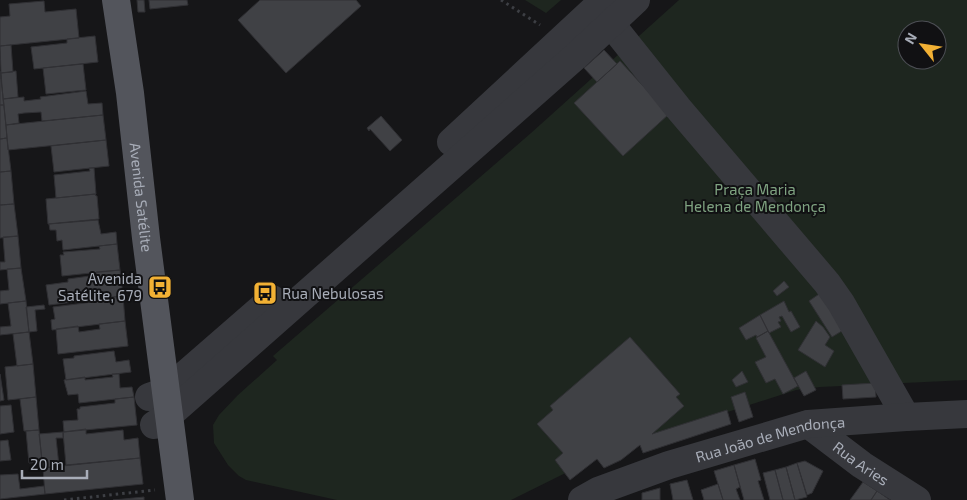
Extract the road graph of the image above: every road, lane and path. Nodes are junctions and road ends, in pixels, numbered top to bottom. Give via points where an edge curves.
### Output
1 (501, 0) edge
2 (636, 0) edge
3 (117, 7) edge
4 (608, 12) edge
5 (563, 40) junction
6 (160, 407) junction
7 (967, 414) edge
8 (906, 417) junction
9 (808, 424) junction
10 (169, 497) edge
11 (64, 500) edge
12 (582, 500) edge
13 (918, 500) edge

1 - 5 path
2 - 4 street
3 - 6 main road, Avenida Satélite via 146,238
4 - 5 street
4 - 6 street
4 - 8 street via 678,108 842,303
5 - 6 street
6 - 10 main road, Avenida Satélite
7 - 8 street, Rua João de Mendonça
8 - 9 street, Rua João de Mendonça
9 - 12 street, Rua João de Mendonça via 669,465
9 - 13 street, Rua Aries via 862,466
10 - 11 path

